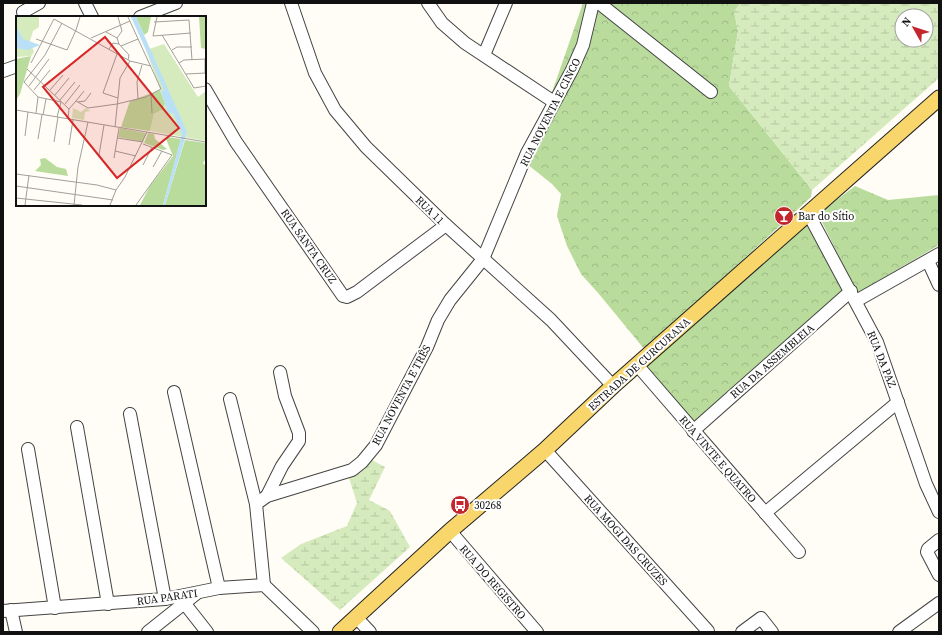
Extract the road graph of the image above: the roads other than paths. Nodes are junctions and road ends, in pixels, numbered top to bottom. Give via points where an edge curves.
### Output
1 (39, 3) edge
2 (85, 3) edge
3 (290, 3) edge
4 (428, 3) edge
5 (506, 3) edge
6 (593, 3) edge
7 (599, 3) edge
8 (170, 9) edge
9 (22, 12) dead end
10 (92, 16) edge
11 (144, 16) edge
12 (484, 55) junction
13 (16, 66) edge
14 (3, 71) edge
15 (206, 91) edge
16 (711, 92) dead end
17 (939, 98) edge
18 (554, 102) junction
19 (509, 197) joint
20 (808, 213) junction
21 (446, 225) junction
22 (939, 254) edge
23 (483, 259) junction
24 (928, 261) junction
25 (939, 285) edge
26 (853, 296) junction
27 (638, 366) junction
28 (280, 372) dead end
29 (614, 386) junction
30 (174, 392) dead end
31 (230, 399) dead end
32 (898, 402) junction
33 (130, 414) dead end
34 (77, 427) dead end
35 (693, 431) junction
36 (28, 449) dead end
37 (544, 450) junction
38 (267, 496) junction
39 (256, 504) junction
40 (939, 512) edge
41 (765, 513) junction
42 (450, 531) junction
43 (939, 540) edge
44 (799, 552) dead end
45 (939, 575) edge
46 (264, 586) junction
47 (219, 588) junction
48 (198, 593) junction
49 (166, 599) junction
50 (939, 603) edge
51 (108, 604) junction
52 (185, 604) junction
53 (55, 608) junction
54 (5, 611) edge
55 (356, 617) junction
56 (708, 631) dead end
57 (16, 632) edge
58 (148, 632) edge
59 (207, 632) edge
60 (313, 632) edge
61 (340, 632) edge
62 (370, 632) edge
63 (537, 632) edge
64 (742, 632) edge
65 (772, 632) edge
66 (899, 632) edge

1 - 9 street
2 - 10 street
3 - 21 street, RUA 11 via 315,73 335,110 366,147
4 - 12 street via 442,23
5 - 12 street
6 - 18 street, RUA NOVENTA E CINCO via 583,45
7 - 16 street
8 - 11 street
12 - 18 street
13 - 14 street
15 - 21 street, RUA SANTA CRUZ via 236,142 343,296 347,297 357,292
17 - 20 main road, ESTRADA DE CURCURANA
18 - 19 street, RUA NOVENTA E CINCO via 527,153
19 - 23 street, RUA NOVENTA E TRÊS
20 - 26 street, RUA DA PAZ
20 - 27 main road, ESTRADA DE CURCURANA
21 - 23 street, RUA 11
22 - 24 street, RUA DA ASSEMBLEIA
23 - 29 street, RUA 11 via 551,320
23 - 38 street, RUA NOVENTA E TRÊS via 450,300 438,320 427,347 376,445 362,462 352,470
24 - 25 street
24 - 26 street, RUA DA ASSEMBLEIA
26 - 32 street, RUA DA PAZ via 877,342
26 - 35 street, RUA DA ASSEMBLEIA
27 - 29 main road, ESTRADA DE CURCURANA
27 - 35 street, RUA VINTE E QUATRO
28 - 38 street via 285,396 299,433 299,441 282,466
29 - 37 main road, ESTRADA DE CURCURANA
30 - 47 street
31 - 39 street
32 - 40 street, RUA DA PAZ via 926,484
32 - 41 street
33 - 49 street
34 - 51 street
35 - 41 street, RUA VINTE E QUATRO
36 - 53 street
37 - 42 main road, ESTRADA DE CURCURANA
37 - 56 street, RUA MOGI DAS CRUZES
38 - 39 street, RUA NOVENTA E TRÊS
39 - 46 street
41 - 44 street, RUA VINTE E QUATRO
42 - 55 main road, ESTRADA DE CURCURANA
42 - 63 street, RUA DO REGISTRO
43 - 45 street via 927,552
46 - 47 street, RUA PARATI
46 - 60 street
47 - 48 street, RUA PARATI
48 - 49 street, RUA PARATI
48 - 52 street
49 - 51 street, RUA PARATI
50 - 66 street
51 - 53 street, RUA PARATI
52 - 58 street
52 - 59 street
53 - 54 street, RUA PARATI
54 - 57 street
55 - 61 main road, ESTRADA DE CURCURANA
55 - 62 street
64 - 65 street via 761,618

